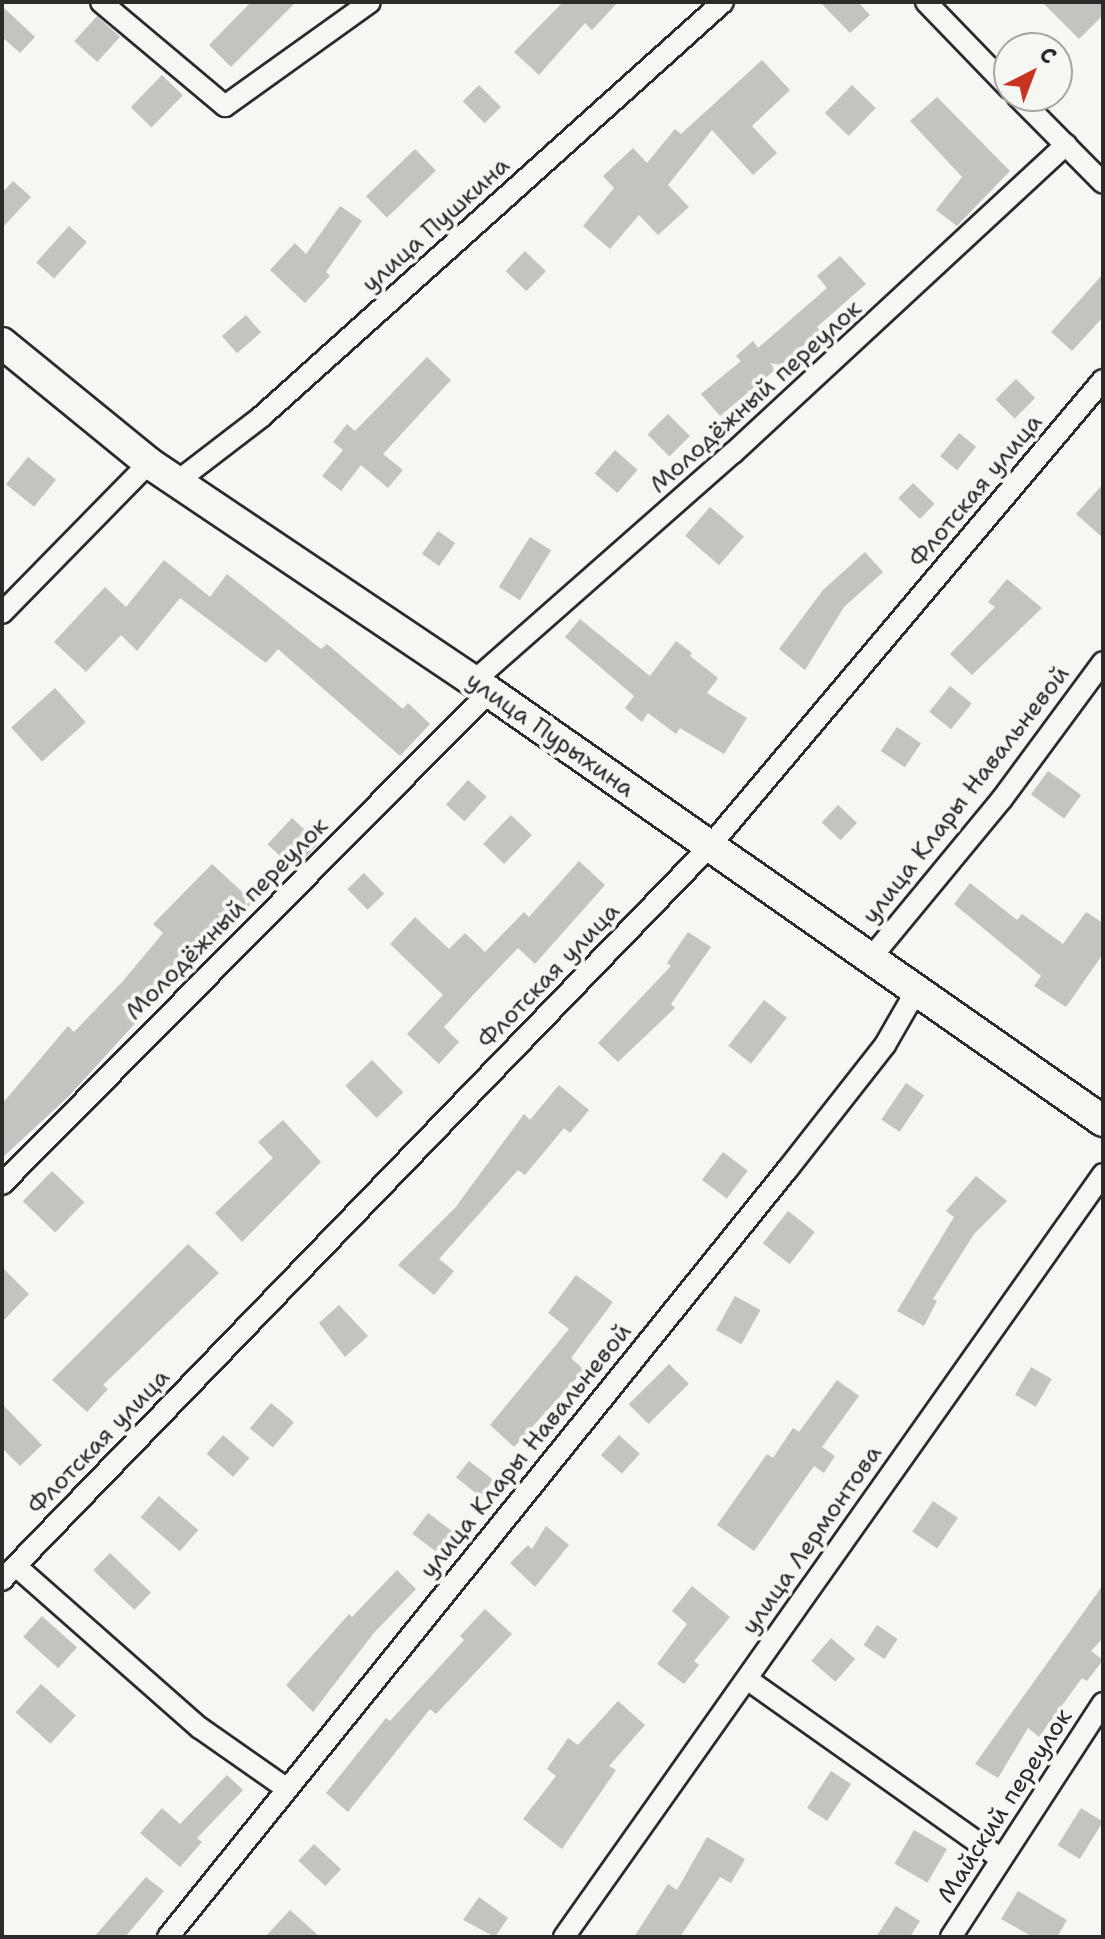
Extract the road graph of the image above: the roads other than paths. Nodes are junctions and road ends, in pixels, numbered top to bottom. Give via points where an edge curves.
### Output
1 (101, 2) edge
2 (370, 2) edge
3 (723, 2) edge
4 (926, 2) edge
5 (993, 71) edge
6 (1033, 112) edge
7 (1066, 145) junction
8 (1103, 183) edge
9 (2, 343) edge
10 (1103, 380) edge
11 (149, 463) junction
12 (179, 480) junction
13 (2, 613) edge
14 (1103, 662) edge
15 (482, 686) junction
16 (709, 847) junction
17 (870, 959) junction
18 (916, 991) junction
19 (1103, 1121) edge
20 (1103, 1174) edge
21 (2, 1184) edge
22 (9, 1573) edge
23 (747, 1679) junction
24 (1103, 1703) edge
25 (287, 1789) junction
26 (1001, 1859) junction
27 (168, 1937) edge
28 (564, 1937) edge
29 (951, 1937) edge

1 - 2 street via 225,106
3 - 12 street, улица Пушкина via 261,417
4 - 5 street
6 - 7 street
7 - 8 street
7 - 15 street, Молодёжный переулок
9 - 11 street, улица Пурыхина
10 - 16 street, Флотская улица
11 - 12 street, улица Пурыхина
11 - 13 street
12 - 15 street, улица Пурыхина
14 - 17 street, улица Клары Навальневой via 1002,799
15 - 16 street, улица Пурыхина
15 - 21 street, Молодёжный переулок
16 - 17 street, улица Пурыхина
16 - 22 street, Флотская улица
17 - 18 street, улица Пурыхина
18 - 19 street, улица Пурыхина
18 - 25 street, улица Клары Навальневой via 856,1083
20 - 23 street, улица Лермонтова
22 - 25 street via 200,1728
23 - 26 street
23 - 28 street, улица Лермонтова
24 - 26 street, Майский переулок
25 - 27 street, улица Клары Навальневой
26 - 29 street, Майский переулок

